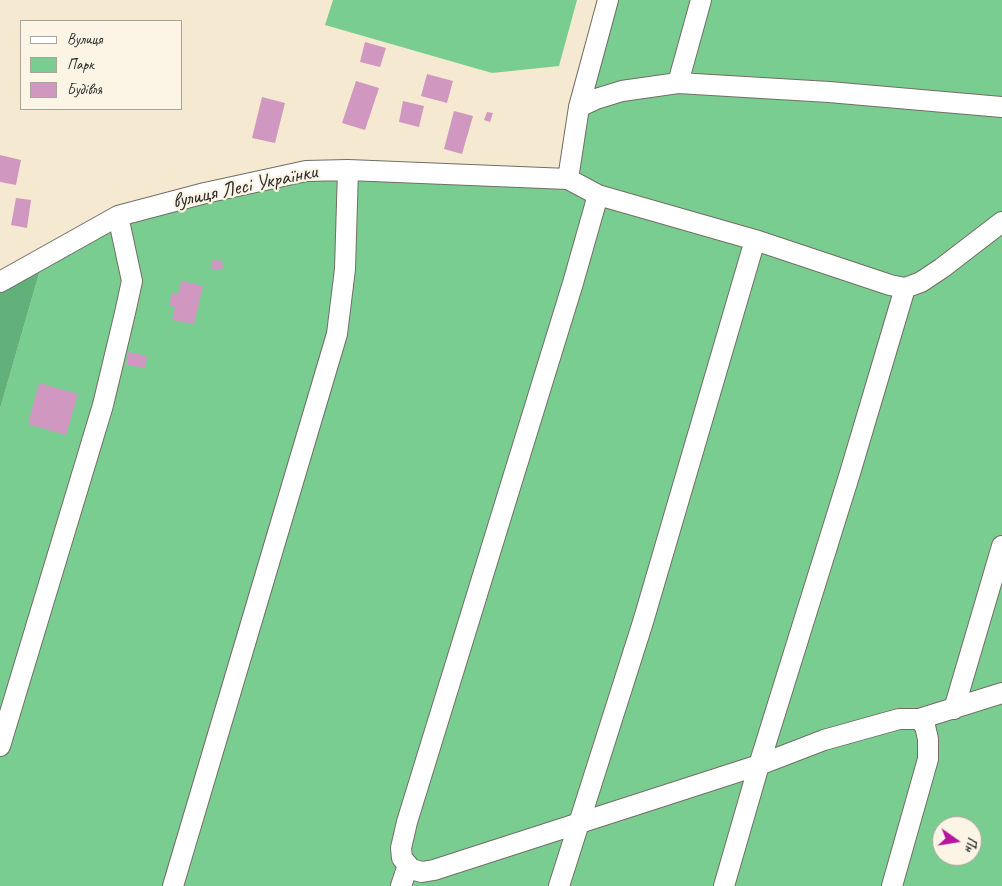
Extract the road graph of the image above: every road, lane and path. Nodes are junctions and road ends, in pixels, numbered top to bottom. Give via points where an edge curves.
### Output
1 (608, 0) edge
2 (701, 0) edge
3 (678, 83) junction
4 (579, 107) junction
5 (1002, 107) edge
6 (348, 170) junction
7 (568, 179) junction
8 (598, 194) junction
9 (118, 216) junction
10 (1002, 222) edge
11 (755, 240) junction
12 (0, 282) edge
13 (905, 288) junction
14 (1002, 546) edge
15 (1002, 693) edge
16 (954, 709) junction
17 (919, 719) junction
18 (0, 746) edge
19 (759, 765) junction
20 (578, 823) junction
21 (408, 865) junction
22 (173, 886) edge
23 (401, 886) edge
24 (559, 886) edge
25 (724, 886) edge
26 (892, 886) edge

1 - 4 street
2 - 3 street
3 - 4 street via 622,91
3 - 5 street
4 - 7 street
6 - 7 street, вулиця Лесі Українки
6 - 9 street, вулиця Лесі Українки via 306,171
6 - 22 street via 346,269 337,334
7 - 8 street
8 - 11 street
8 - 21 street via 407,822 401,848 402,858
9 - 12 street, вулиця Лесі Українки
9 - 18 street via 132,281 103,405
10 - 13 street via 942,268
11 - 13 street
11 - 20 street via 643,622
13 - 19 street
14 - 16 street
15 - 16 street
16 - 17 street
17 - 19 street via 898,719 824,740
17 - 26 street via 925,726 928,739 928,759
19 - 20 street
19 - 25 street
20 - 21 street via 434,870 422,872
20 - 24 street
21 - 23 street

